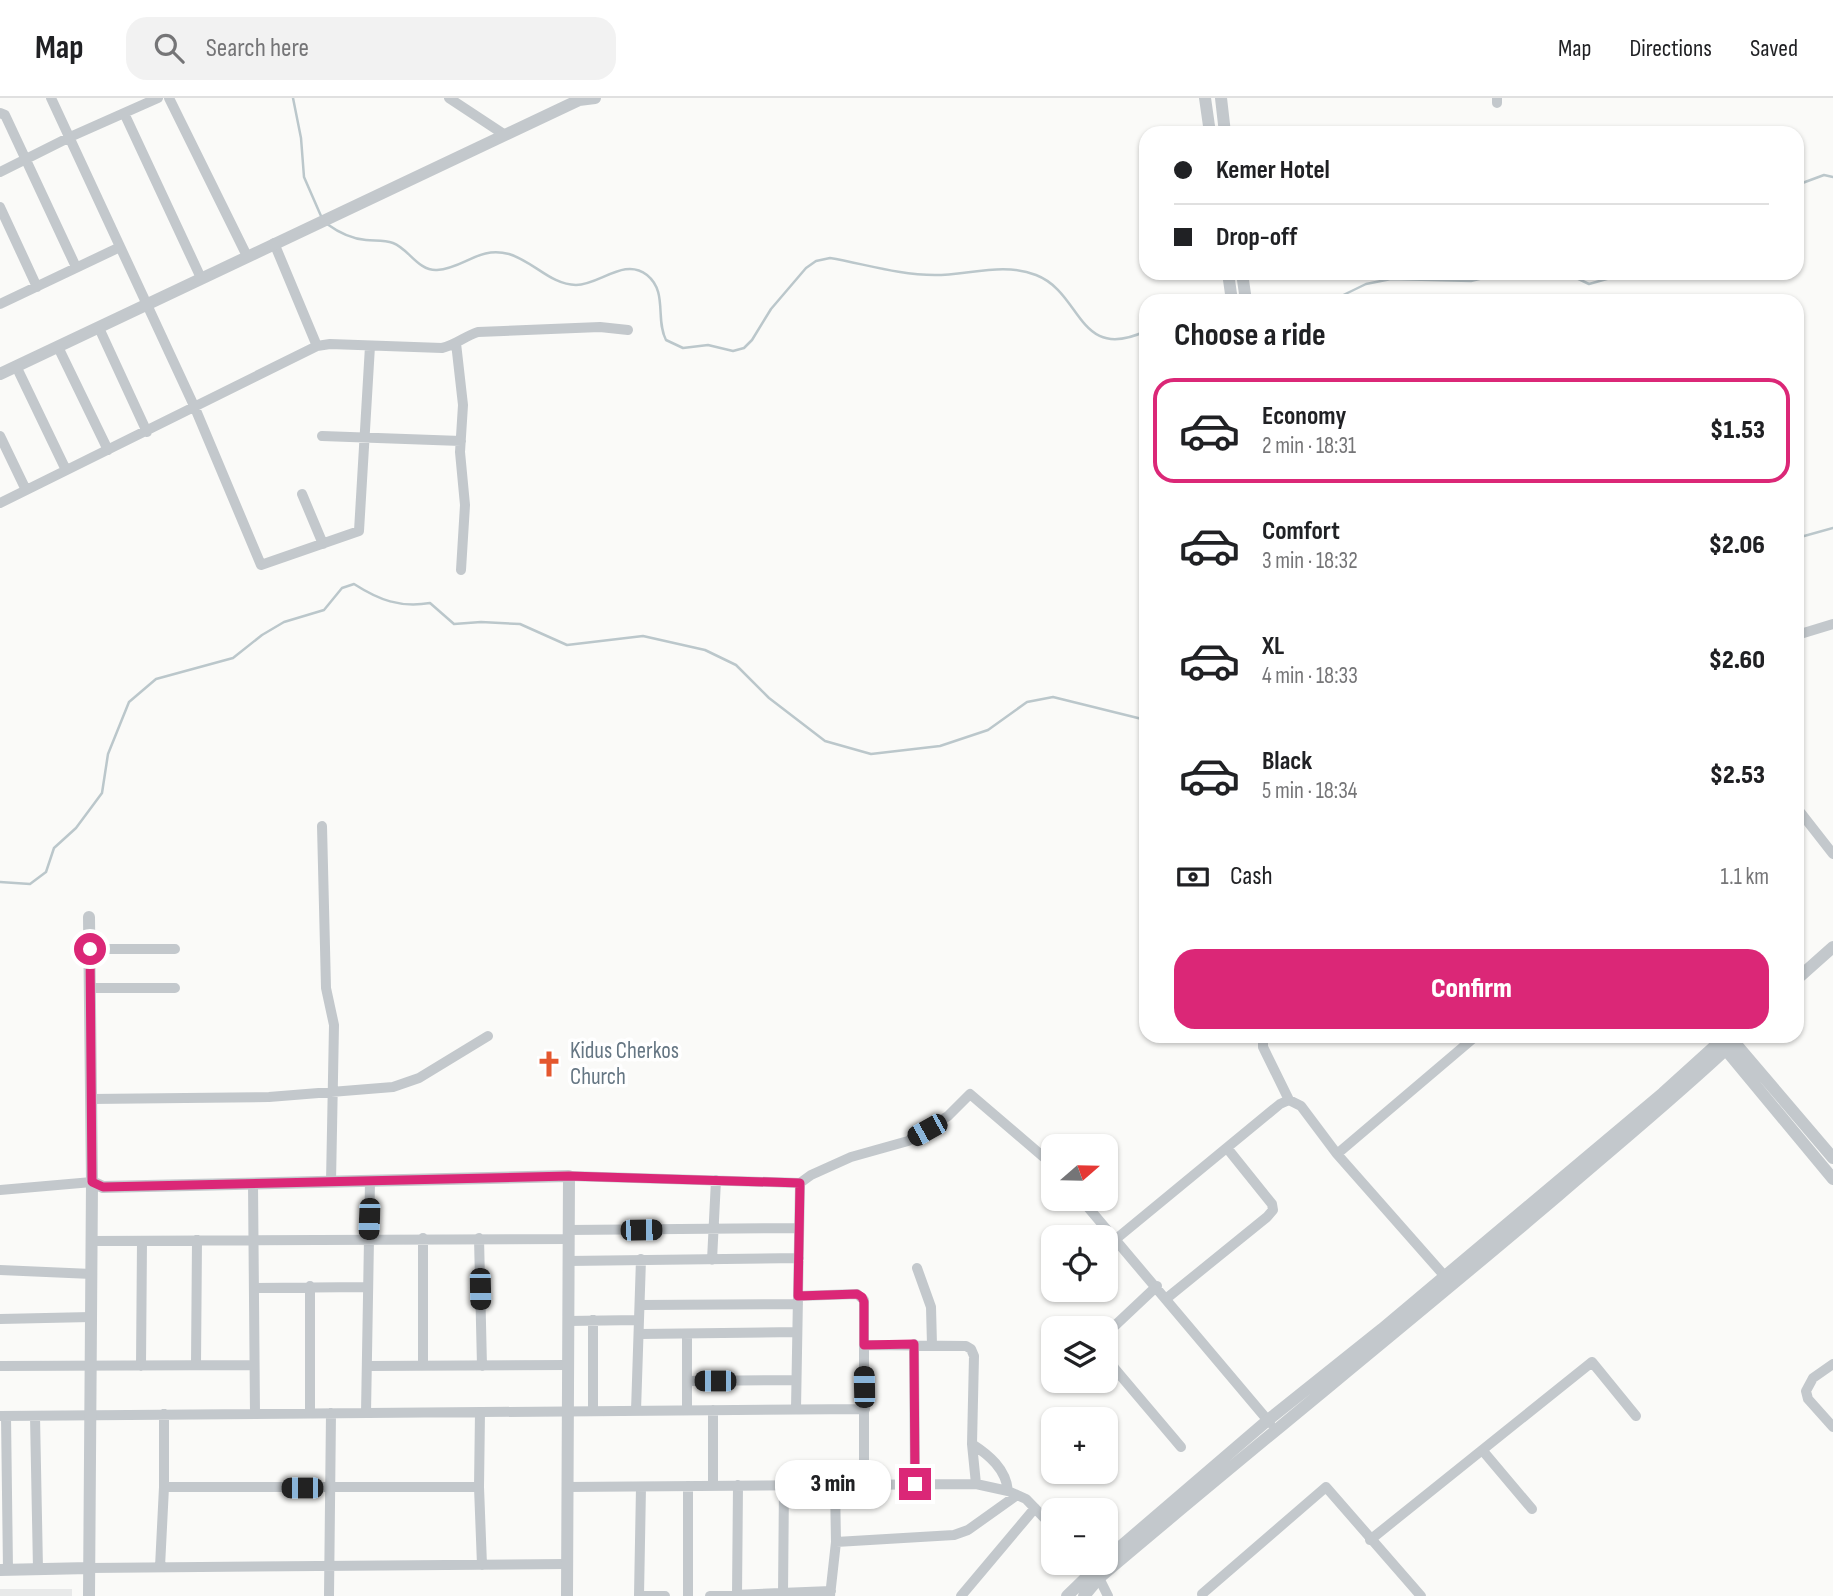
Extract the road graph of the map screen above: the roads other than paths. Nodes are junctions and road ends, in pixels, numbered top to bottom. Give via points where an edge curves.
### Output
1 (51, 98) edge
2 (158, 98) edge
3 (170, 98) edge
4 (449, 98) edge
5 (595, 98) edge
6 (1205, 98) edge
7 (1221, 98) edge
8 (579, 99) edge
9 (124, 113) junction
10 (2, 115) edge
11 (1209, 126) edge
12 (1224, 126) edge
13 (505, 135) junction
14 (70, 137) junction
15 (26, 160) junction
16 (0, 172) edge
17 (0, 207) edge
18 (274, 243) junction
19 (120, 247) junction
20 (247, 256) junction
21 (76, 267) junction
22 (201, 278) junction
23 (37, 286) junction
24 (0, 304) edge
25 (147, 305) junction
26 (99, 328) junction
27 (628, 330) dead end
28 (456, 343) junction
29 (317, 346) junction
30 (370, 346) junction
31 (58, 347) junction
32 (16, 366) junction
33 (0, 374) edge
34 (195, 408) junction
35 (147, 432) junction
36 (0, 436) edge
37 (323, 436) dead end
38 (365, 437) junction
39 (461, 441) junction
40 (108, 450) junction
41 (66, 470) junction
42 (26, 490) junction
43 (302, 494) dead end
44 (0, 503) edge
45 (323, 544) junction
46 (461, 570) dead end
47 (1833, 624) edge
48 (1804, 633) edge
49 (1804, 817) edge
50 (322, 826) dead end
51 (1833, 854) edge
52 (89, 916) dead end
53 (1833, 947) edge
54 (90, 949) junction
55 (175, 949) dead end
56 (1804, 972) edge
57 (90, 988) junction
58 (175, 988) dead end
59 (488, 1037) dead end
60 (1263, 1043) edge
61 (1468, 1043) edge
62 (1724, 1043) edge
63 (1729, 1043) edge
64 (1730, 1043) edge
65 (333, 1094) junction
66 (91, 1099) junction
67 (1289, 1100) junction
68 (1227, 1148) junction
69 (1337, 1154) junction
70 (1041, 1155) edge
71 (1833, 1158) edge
72 (569, 1176) junction
73 (1833, 1179) edge
74 (370, 1181) junction
75 (716, 1181) junction
76 (92, 1182) junction
77 (331, 1182) junction
78 (800, 1183) junction
79 (253, 1184) junction
80 (0, 1190) edge
81 (1092, 1211) edge
82 (1104, 1225) edge
83 (799, 1228) junction
84 (714, 1229) junction
85 (568, 1235) junction
86 (1118, 1237) edge
87 (423, 1238) junction
88 (479, 1238) junction
89 (368, 1239) junction
90 (197, 1240) junction
91 (253, 1240) junction
92 (92, 1241) junction
93 (142, 1241) junction
94 (1118, 1241) edge
95 (799, 1258) junction
96 (641, 1259) junction
97 (712, 1260) junction
98 (568, 1261) junction
99 (917, 1268) dead end
100 (0, 1270) edge
101 (92, 1274) junction
102 (1449, 1280) junction
103 (310, 1286) junction
104 (1157, 1286) junction
105 (368, 1287) junction
106 (254, 1288) junction
107 (1167, 1298) junction
108 (798, 1300) junction
109 (640, 1305) junction
110 (91, 1317) junction
111 (0, 1320) edge
112 (593, 1320) junction
113 (639, 1320) junction
114 (568, 1321) junction
115 (1118, 1323) edge
116 (797, 1332) junction
117 (640, 1334) junction
118 (687, 1335) junction
119 (914, 1344) junction
120 (864, 1345) junction
121 (932, 1345) junction
122 (1833, 1364) edge
123 (91, 1365) junction
124 (196, 1365) junction
125 (254, 1365) junction
126 (423, 1365) junction
127 (568, 1365) junction
128 (0, 1366) edge
129 (141, 1366) junction
130 (368, 1366) junction
131 (482, 1366) junction
132 (1118, 1373) edge
133 (796, 1380) junction
134 (687, 1381) junction
135 (796, 1409) junction
136 (865, 1409) junction
137 (687, 1410) junction
138 (713, 1410) junction
139 (568, 1411) junction
140 (593, 1411) junction
141 (636, 1411) junction
142 (480, 1412) junction
143 (310, 1413) junction
144 (331, 1413) junction
145 (366, 1413) junction
146 (255, 1414) junction
147 (91, 1415) junction
148 (164, 1415) junction
149 (3, 1416) edge
150 (35, 1416) junction
151 (1636, 1416) dead end
152 (1271, 1425) junction
153 (1833, 1427) edge
154 (972, 1444) junction
155 (1181, 1447) dead end
156 (1483, 1451) junction
157 (915, 1484) junction
158 (976, 1484) junction
159 (738, 1485) junction
160 (784, 1485) junction
161 (864, 1485) junction
162 (688, 1486) junction
163 (713, 1486) junction
164 (835, 1486) junction
165 (164, 1487) junction
166 (479, 1487) junction
167 (567, 1487) junction
168 (641, 1487) junction
169 (329, 1488) junction
170 (1012, 1493) junction
171 (1035, 1507) junction
172 (1532, 1509) dead end
173 (1041, 1514) edge
174 (1167, 1514) junction
175 (1370, 1540) junction
176 (836, 1542) junction
177 (1118, 1550) edge
178 (1118, 1551) edge
179 (567, 1564) junction
180 (482, 1565) junction
181 (160, 1567) junction
182 (330, 1567) junction
183 (89, 1568) junction
184 (38, 1569) junction
185 (4, 1570) edge
186 (1088, 1575) edge
187 (1092, 1575) edge
188 (1097, 1575) edge
189 (783, 1594) junction
190 (831, 1594) edge
191 (1202, 1594) dead end
192 (737, 1595) edge
193 (89, 1596) edge
194 (328, 1596) edge
195 (567, 1596) edge
196 (639, 1596) edge
197 (665, 1596) edge
198 (688, 1596) edge
199 (710, 1596) edge
200 (961, 1596) edge
201 (1067, 1596) edge
202 (1084, 1596) edge
203 (1108, 1596) edge
204 (1421, 1596) edge

1 - 14 street
2 - 9 street
3 - 20 street
4 - 13 street
5 - 8 street
6 - 11 street
7 - 12 street
8 - 13 street
9 - 14 street
9 - 22 street
10 - 15 street
13 - 18 street
14 - 15 street
14 - 19 street
15 - 16 street
15 - 21 street
17 - 23 street
18 - 20 street
18 - 29 street
19 - 21 street
19 - 25 street
20 - 22 street
21 - 23 street
22 - 25 street
23 - 24 street
25 - 26 street
25 - 34 street
26 - 31 street
26 - 35 street
27 - 28 street via 478,332
28 - 30 street via 442,348
28 - 39 street via 463,405
29 - 30 street
29 - 34 street
30 - 38 street
31 - 32 street
31 - 40 street
32 - 33 street
32 - 41 street
34 - 35 street
34 - 45 street via 261,565
35 - 40 street
36 - 42 street
37 - 38 street
38 - 39 street
38 - 45 street via 359,531
39 - 46 street via 465,505
40 - 41 street
41 - 42 street
42 - 44 street
43 - 45 street
47 - 48 street
49 - 51 street
50 - 65 street via 326,988 334,1025
52 - 54 street
53 - 56 street
54 - 55 street
54 - 57 street
57 - 58 street
57 - 66 street
59 - 65 street via 419,1078 393,1087
60 - 67 street
61 - 69 street
62 - 102 street via 1666,1098
63 - 73 street
64 - 71 street
65 - 66 street
65 - 77 street
66 - 76 street
67 - 68 street
67 - 69 street via 1301,1106
68 - 86 street
68 - 107 street via 1273,1210
69 - 102 street
70 - 78 street via 970,1094 948,1116 908,1141 851,1157
72 - 74 street
72 - 75 street
72 - 85 street
74 - 77 street
74 - 89 street
75 - 78 street
75 - 84 street
76 - 79 street via 103,1187
76 - 80 street
76 - 92 street
77 - 79 street
78 - 83 street
79 - 91 street
81 - 82 street
83 - 84 street
83 - 95 street
84 - 85 street
84 - 97 street
85 - 88 street
85 - 98 street
87 - 88 street
87 - 89 street
87 - 126 street
88 - 131 street
89 - 91 street
89 - 105 street
90 - 91 street
90 - 93 street
90 - 124 street
91 - 106 street
92 - 93 street
92 - 101 street
93 - 129 street
94 - 104 street
95 - 97 street
95 - 108 street
96 - 97 street
96 - 98 street
96 - 109 street
98 - 114 street
99 - 121 street via 931,1307
100 - 101 street
101 - 110 street
102 - 152 street
103 - 105 street
103 - 106 street
103 - 143 street
104 - 107 street
104 - 115 street
105 - 130 street
106 - 125 street
107 - 152 street
108 - 109 street
108 - 116 street
108 - 120 street via 862,1297
109 - 113 street
110 - 111 street
110 - 123 street
112 - 113 street
112 - 114 street
112 - 140 street
113 - 117 street
114 - 127 street
116 - 118 street
116 - 133 street
117 - 118 street
117 - 141 street
118 - 134 street
119 - 120 street
119 - 121 street
119 - 157 street
120 - 136 street
121 - 154 street via 966,1346 973,1352
122 - 153 street via 1813,1378 1806,1391
123 - 128 street
123 - 129 street
123 - 147 street
124 - 125 street
124 - 129 street
125 - 146 street
126 - 130 street
126 - 131 street
127 - 131 street
127 - 139 street
130 - 145 street
132 - 155 street
133 - 134 street
133 - 135 street
134 - 137 street
135 - 136 street
135 - 138 street
136 - 161 street
137 - 138 street
137 - 141 street
138 - 163 street
139 - 140 street
139 - 142 street
139 - 167 street
140 - 141 street
142 - 145 street
142 - 166 street
143 - 144 street
143 - 146 street
144 - 145 street
144 - 169 street
146 - 148 street
147 - 148 street
147 - 150 street
147 - 183 street
148 - 165 street
149 - 150 street
149 - 185 street
150 - 184 street
151 - 156 street via 1592,1362
152 - 174 street
154 - 158 street
154 - 170 street via 995,1462
156 - 172 street
156 - 175 street
157 - 158 street
157 - 161 street
158 - 170 street
159 - 160 street
159 - 163 street
159 - 192 street
160 - 164 street
160 - 189 street
161 - 164 street
162 - 163 street
162 - 168 street
162 - 198 street
164 - 176 street
165 - 169 street
165 - 181 street
166 - 169 street
166 - 180 street
167 - 168 street
167 - 179 street
168 - 196 street
169 - 182 street
170 - 171 street
170 - 176 street via 968,1530 954,1535
171 - 173 street
171 - 200 street
174 - 177 street
174 - 178 street
175 - 191 street via 1326,1487
175 - 204 street
176 - 190 street
179 - 180 street
179 - 195 street
180 - 182 street
181 - 182 street
181 - 183 street
182 - 194 street
183 - 184 street
183 - 193 street
184 - 185 street
186 - 201 street
187 - 202 street
188 - 203 street
189 - 190 street
189 - 192 street
192 - 199 street
196 - 197 street

